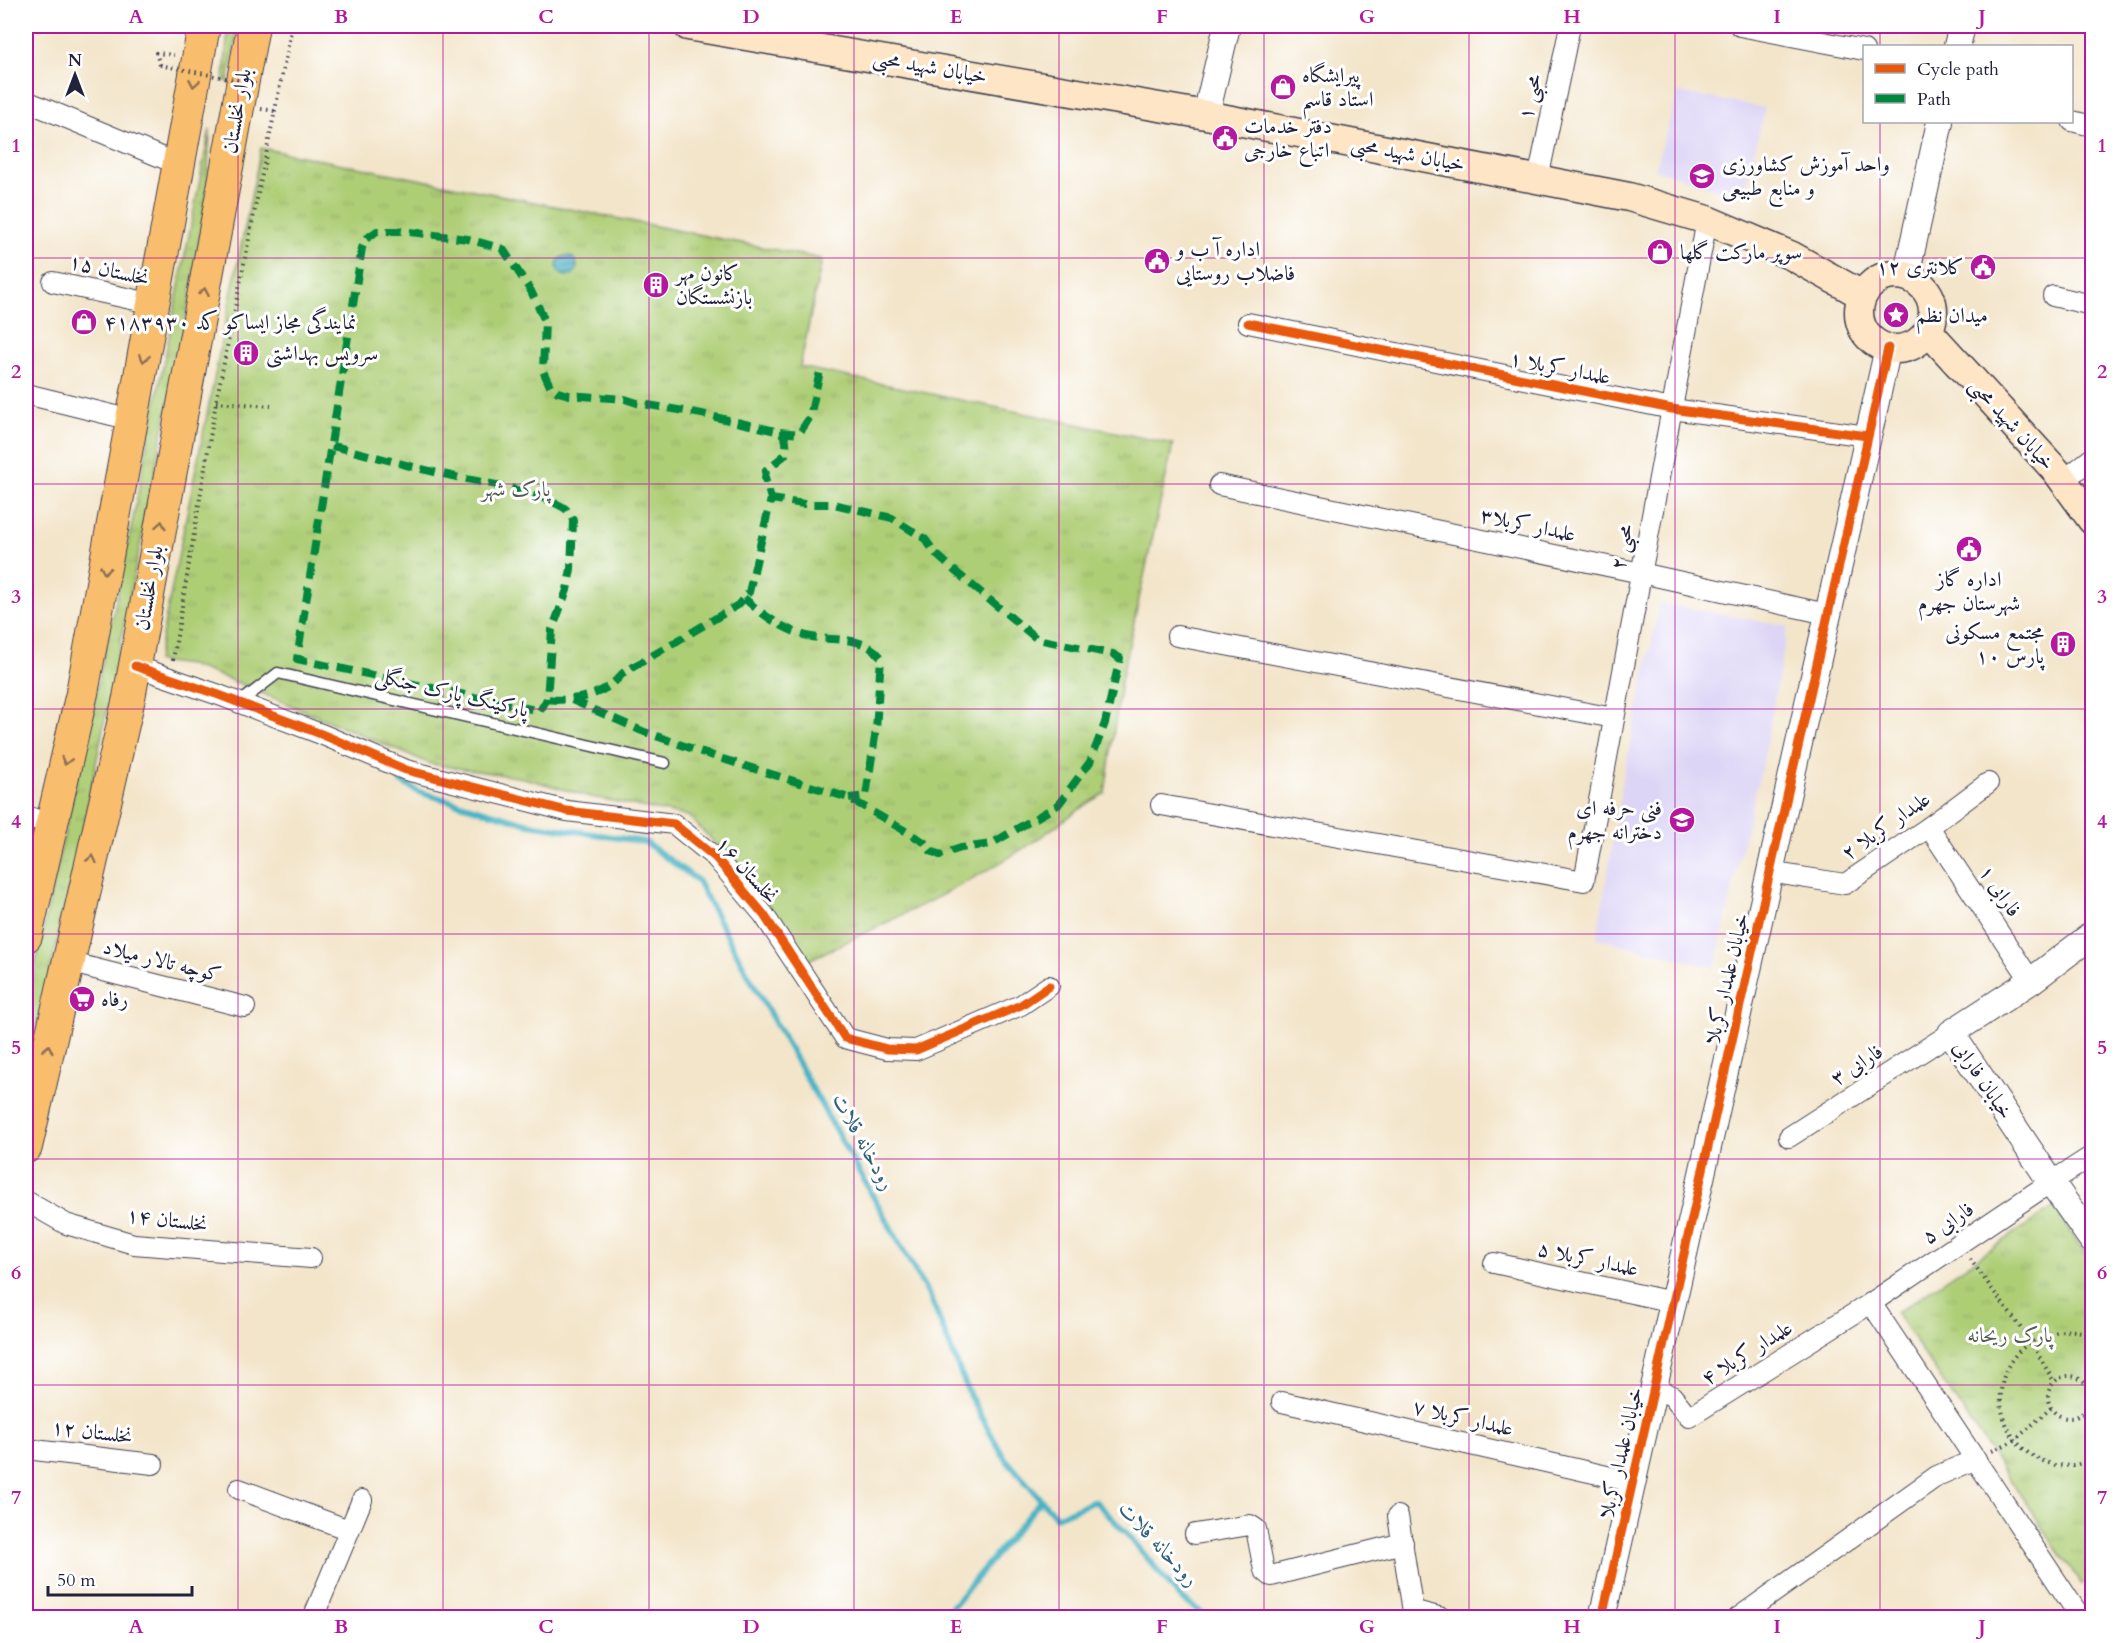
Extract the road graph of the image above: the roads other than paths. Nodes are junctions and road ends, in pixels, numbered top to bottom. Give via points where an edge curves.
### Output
1 (204, 26) edge
2 (253, 26) edge
3 (688, 26) edge
4 (1227, 26) edge
5 (1570, 26) edge
6 (1740, 26) edge
7 (1962, 26) edge
8 (1957, 45) edge
9 (1863, 50) edge
10 (26, 101) edge
11 (1206, 115) junction
12 (2073, 121) edge
13 (1940, 123) edge
14 (2092, 126) edge
15 (180, 165) junction
16 (1538, 179) junction
17 (1707, 220) junction
18 (1905, 276) junction
19 (53, 282) dead end
20 (1862, 295) junction
21 (2053, 296) dead end
22 (154, 304) junction
23 (2092, 305) edge
24 (1248, 323) dead end
25 (1928, 331) junction
26 (1888, 348) junction
27 (26, 394) edge
28 (1672, 409) junction
29 (132, 420) junction
30 (1867, 436) junction
31 (2092, 458) edge
32 (2063, 481) junction
33 (1219, 485) dead end
34 (2092, 520) edge
35 (1641, 573) junction
36 (1827, 614) junction
37 (1177, 636) dead end
38 (135, 666) junction
39 (239, 703) junction
40 (1614, 718) junction
41 (665, 763) dead end
42 (1988, 783) dead end
43 (1161, 805) dead end
44 (38, 820) edge
45 (1929, 827) junction
46 (1769, 872) junction
47 (2092, 935) edge
48 (26, 936) edge
49 (68, 962) junction
50 (2031, 981) junction
51 (1050, 986) dead end
52 (245, 1007) dead end
53 (1951, 1033) junction
54 (1789, 1137) dead end
55 (26, 1147) edge
56 (2092, 1156) edge
57 (2050, 1182) junction
58 (26, 1201) edge
59 (2092, 1240) edge
60 (311, 1258) dead end
61 (1494, 1263) dead end
62 (1673, 1302) junction
63 (1872, 1303) junction
64 (1654, 1386) junction
65 (1282, 1402) dead end
66 (26, 1449) edge
67 (1976, 1459) junction
68 (153, 1464) dead end
69 (1633, 1482) junction
70 (239, 1489) dead end
71 (362, 1500) dead end
72 (1398, 1516) dead end
73 (349, 1530) junction
74 (1195, 1534) dead end
75 (1403, 1543) junction
76 (2079, 1610) edge
77 (1415, 1614) edge
78 (313, 1617) edge
79 (1443, 1617) edge
80 (1602, 1617) edge
81 (1737, 1617) edge

1 -> 15 main road
38 -> 2 main road, بلوار نخلستان
3 - 11 main road, خیابان شهید محبی
4 - 11 street
5 - 16 street, محبی ۱
6 - 9 street
7 - 8 street
10 - 15 street
11 - 16 main road, خیابان شهید محبی
12 - 14 street
13 - 18 street
15 - 22 main road
16 - 17 main road, خیابان شهید محبی via 1629,196
17 - 20 main road, خیابان شهید محبی via 1792,256
17 - 28 street, محبی ۲
18 - 20 main road via 1881,278
18 - 25 main road via 1916,280 1930,298 1933,309
19 - 22 street, نخلستان ۱۵
20 - 26 main road via 1858,306 1862,328 1877,345
21 - 23 street
22 -> 29 main road
24 - 28 street, علمدار کربلا ۱
25 - 26 main road via 1911,346
25 - 32 main road, خیابان شهید محبی
26 - 30 street, خیابان علمدار کربلا
27 - 29 street
28 - 30 street, علمدار کربلا ۱
28 - 35 street, محبی ۲
29 -> 44 main road via 82,693
30 - 36 street, خیابان علمدار کربلا
31 - 32 street
32 - 34 main road, خیابان شهید محبی
33 - 35 street, علمدار کربلا۳
35 - 36 street, علمدار کربلا۳
35 - 40 street, محبی ۲
36 - 46 street, خیابان علمدار کربلا
37 - 40 street
38 - 39 street, نخلستان ۱۶
49 -> 38 main road, بلوار نخلستان
39 - 41 lane, پارکینگ پارک جنگلی via 278,673
39 - 51 street, نخلستان ۱۶ via 406,770 567,811 674,824 716,858 764,915 845,1038 887,1049 916,1050 1021,1005
40 - 43 street, محبی ۲ via 1584,881
42 - 45 street, علمدار کربلا ۲
44 - 48 main road
45 - 46 street, علمدار کربلا ۲ via 1845,884
45 - 50 street, فارابی ۱
46 - 62 street, خیابان علمدار کربلا
47 - 50 street, خیابان فارابی
49 - 52 street, کوچه تالار میلاد
55 -> 49 main road, بلوار نخلستان
50 - 53 street, خیابان فارابی
53 - 54 street, فارابی ۳
53 - 57 street, خیابان فارابی
56 - 57 street, فارابی ۵
57 - 59 street, خیابان فارابی
57 - 63 street, فارابی ۵
58 - 60 street, نخلستان ۱۴ via 66,1224 134,1244
61 - 62 street, علمدار کربلا ۵
62 - 64 street, خیابان علمدار کربلا
63 - 64 street, علمدار کربلا ۴ via 1689,1417 1672,1396
63 - 67 street
64 - 69 street, خیابان علمدار کربلا
65 - 69 street, علمدار کربلا ۷
66 - 68 street, نخلستان ۱۲
67 - 76 street
67 - 81 street via 1937,1476
69 - 80 street, خیابان علمدار کربلا
70 - 73 street
71 - 73 street
72 - 75 street
73 - 78 street
74 - 75 street via 1250,1525 1256,1529 1264,1570 1271,1576
75 - 77 street
77 - 79 street

